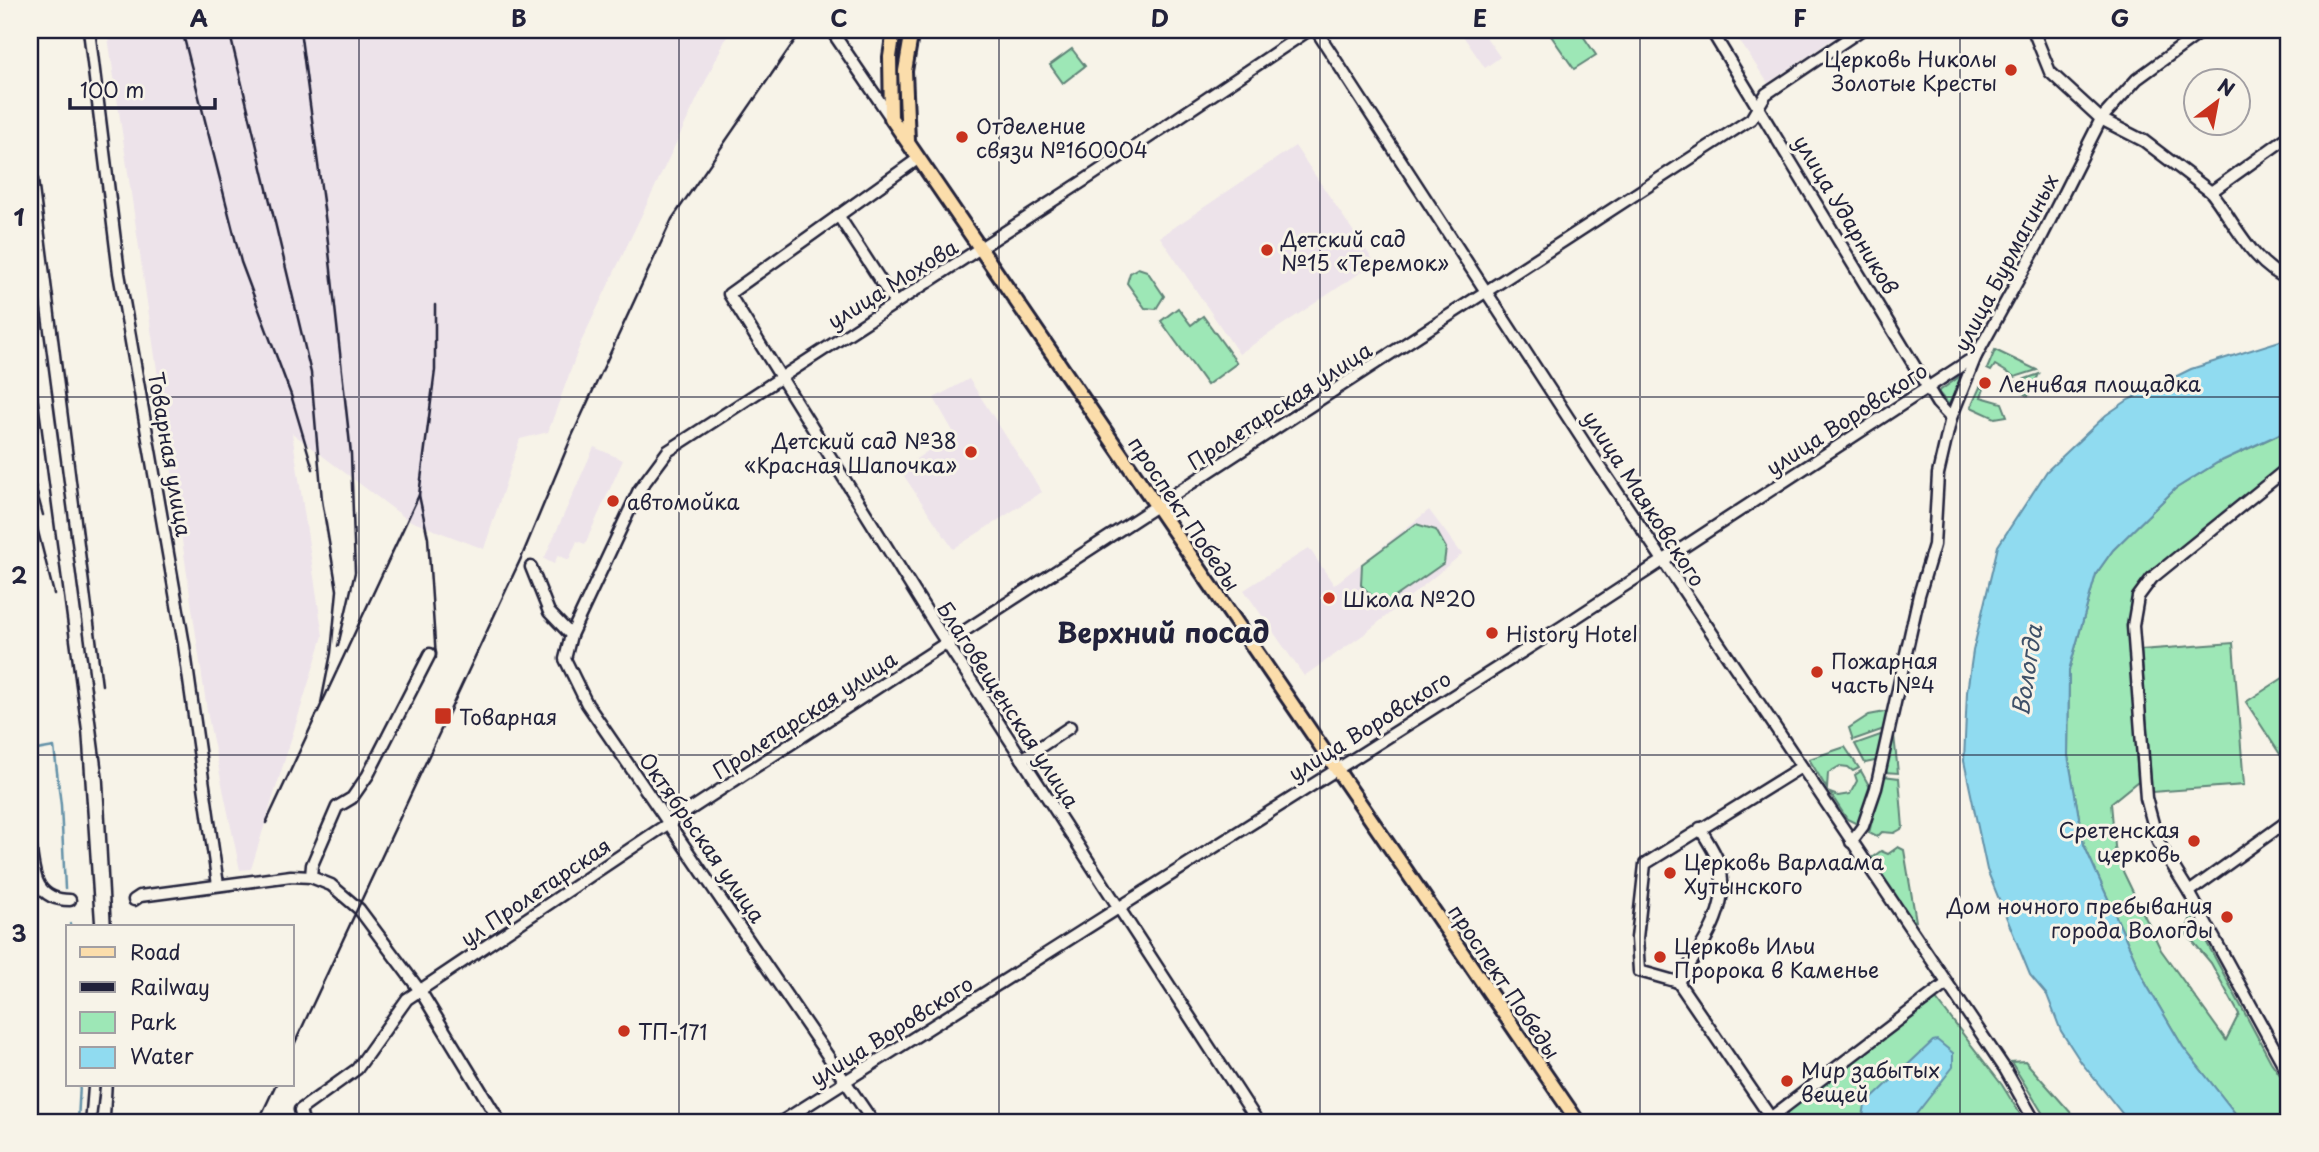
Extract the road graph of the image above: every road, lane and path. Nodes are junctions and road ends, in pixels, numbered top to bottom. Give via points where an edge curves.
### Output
1 (89, 30) edge
2 (831, 30) edge
3 (894, 30) edge
4 (912, 30) edge
5 (1309, 30) edge
6 (1316, 30) edge
7 (1711, 30) edge
8 (1861, 30) edge
9 (2033, 30) edge
10 (2204, 30) edge
11 (1760, 107) junction
12 (891, 118) junction
13 (2101, 120) junction
14 (2289, 136) edge
15 (908, 142) junction
16 (919, 158) junction
17 (2211, 192) junction
18 (838, 215) junction
19 (982, 248) junction
20 (2289, 279) edge
21 (1488, 292) junction
22 (895, 303) junction
23 (1976, 356) junction
24 (781, 375) junction
25 (1929, 387) junction
26 (1951, 418) junction
27 (2289, 467) edge
28 (1158, 508) junction
29 (1663, 561) junction
30 (531, 566) dead end
31 (571, 635) junction
32 (947, 644) junction
33 (430, 654) dead end
34 (1070, 727) dead end
35 (1022, 758) junction
36 (1801, 767) junction
37 (1336, 769) junction
38 (2289, 820) edge
39 (670, 823) junction
40 (1700, 828) junction
41 (30, 842) edge
42 (1851, 842) junction
43 (311, 877) junction
44 (218, 885) junction
45 (2189, 892) junction
46 (70, 900) dead end
47 (134, 901) dead end
48 (1118, 910) junction
49 (1678, 982) junction
50 (1946, 984) junction
51 (421, 992) junction
52 (2289, 1075) edge
53 (846, 1080) junction
54 (1768, 1120) edge
55 (303, 1122) edge
56 (500, 1122) edge
57 (781, 1122) edge
58 (873, 1122) edge
59 (1258, 1122) edge
60 (1578, 1122) edge
61 (2035, 1122) edge

1 - 44 street, Товарная улица via 119,273 184,645
2 - 12 street, проспект Победы
3 - 12 main road
4 - 15 main road via 905,71
5 - 19 street, улица Мохова
6 - 21 street, улица Маяковского
7 - 11 street, улица Ударников
8 - 11 street, Пролетарская улица via 1766,94
9 - 13 street via 2050,72
10 - 13 street, улица Бурмагиных via 2137,79
11 - 21 street, Пролетарская улица via 1751,120
11 - 25 street, улица Ударников
12 - 15 main road, проспект Победы
13 - 17 street via 2144,141
13 - 23 street, улица Бурмагиных
14 - 17 street
15 - 16 main road, проспект Победы
16 - 18 street
16 - 19 main road, проспект Победы
17 - 20 street via 2259,257
18 - 22 street
18 - 24 street, Благовещенская улица via 729,294
19 - 22 street, улица Мохова
19 - 28 main road, проспект Победы
21 - 28 street, Пролетарская улица
21 - 29 street, улица Маяковского
22 - 24 street, улица Мохова
23 - 25 street, улица Воровского
23 - 26 street, улица Бурмагиных
24 - 31 street, улица Мохова via 687,436 653,469
24 - 32 street, Благовещенская улица
25 - 26 street, улица Ударников
25 - 29 street, улица Воровского
26 - 42 street, улица Бурмагиных via 1938,474 1934,545 1876,788 1863,826
27 - 45 street via 2152,578 2134,611 2146,798 2158,842
28 - 32 street, Пролетарская улица
28 - 37 main road, проспект Победы
29 - 36 street, улица Маяковского
29 - 37 street, улица Воровского
30 - 31 street via 549,612
31 - 39 street, Октябрьская улица via 565,659 587,704
32 - 35 street, Благовещенская улица
32 - 39 street, Пролетарская улица
33 - 43 street via 368,775 352,798 337,807
34 - 35 street
35 - 48 street, Благовещенская улица
36 - 40 street
36 - 42 street, улица Маяковского
37 - 48 street, улица Воровского
37 - 60 main road, проспект Победы
38 - 45 street
39 - 51 street, ул Пролетарская
39 - 53 street, Октябрьская улица
40 - 49 street via 1720,867 1718,913
40 - 49 street via 1645,864 1637,938 1639,971
41 - 46 street via 36,883 50,897
42 - 50 street, улица Маяковского
43 - 44 street
43 - 51 street via 331,885 359,909
44 - 47 street via 140,896
45 - 52 street
48 - 53 street, улица Воровского
48 - 59 street, Благовещенская улица
49 - 54 street
50 - 54 street
50 - 61 street, улица Маяковского via 2005,1069
51 - 55 street, ул Пролетарская via 400,1005 357,1069 300,1110
51 - 56 street
53 - 57 street, улица Воровского
53 - 58 street, Октябрьская улица

